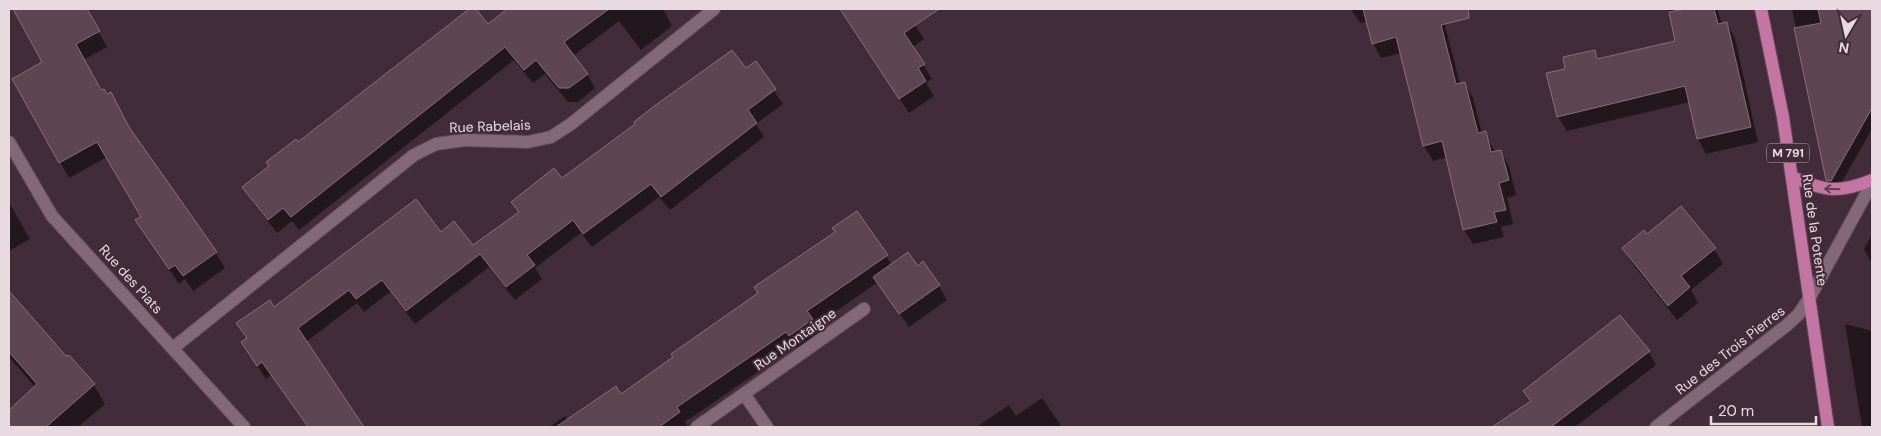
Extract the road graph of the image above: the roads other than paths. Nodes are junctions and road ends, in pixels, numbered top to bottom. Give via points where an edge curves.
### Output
1 (714, 9) edge
2 (1761, 9) edge
3 (9, 142) edge
4 (1792, 177) junction
5 (1872, 182) edge
6 (1809, 299) junction
7 (864, 309) dead end
8 (173, 348) junction
9 (744, 394) junction
10 (244, 427) edge
11 (697, 427) edge
12 (767, 427) edge
13 (1656, 427) edge
14 (1828, 427) edge

1 - 8 street, Rue Rabelais via 551,137 528,142 465,140 436,144 414,155
2 - 4 main road, Rue de la Potente / M 791
3 - 8 street, Rue des Piats via 52,216
5 -> 4 main road via 1830,190
4 - 6 main road, Rue de la Potente / M 791
5 - 6 street, Rue des Trois Pierres
6 - 13 street, Rue des Trois Pierres via 1787,325
6 - 14 main road, Rue de la Potente / M 791
7 - 9 street, Rue Montaigne
8 - 10 street, Rue des Piats
9 - 11 street, Rue Montaigne
9 - 12 street

